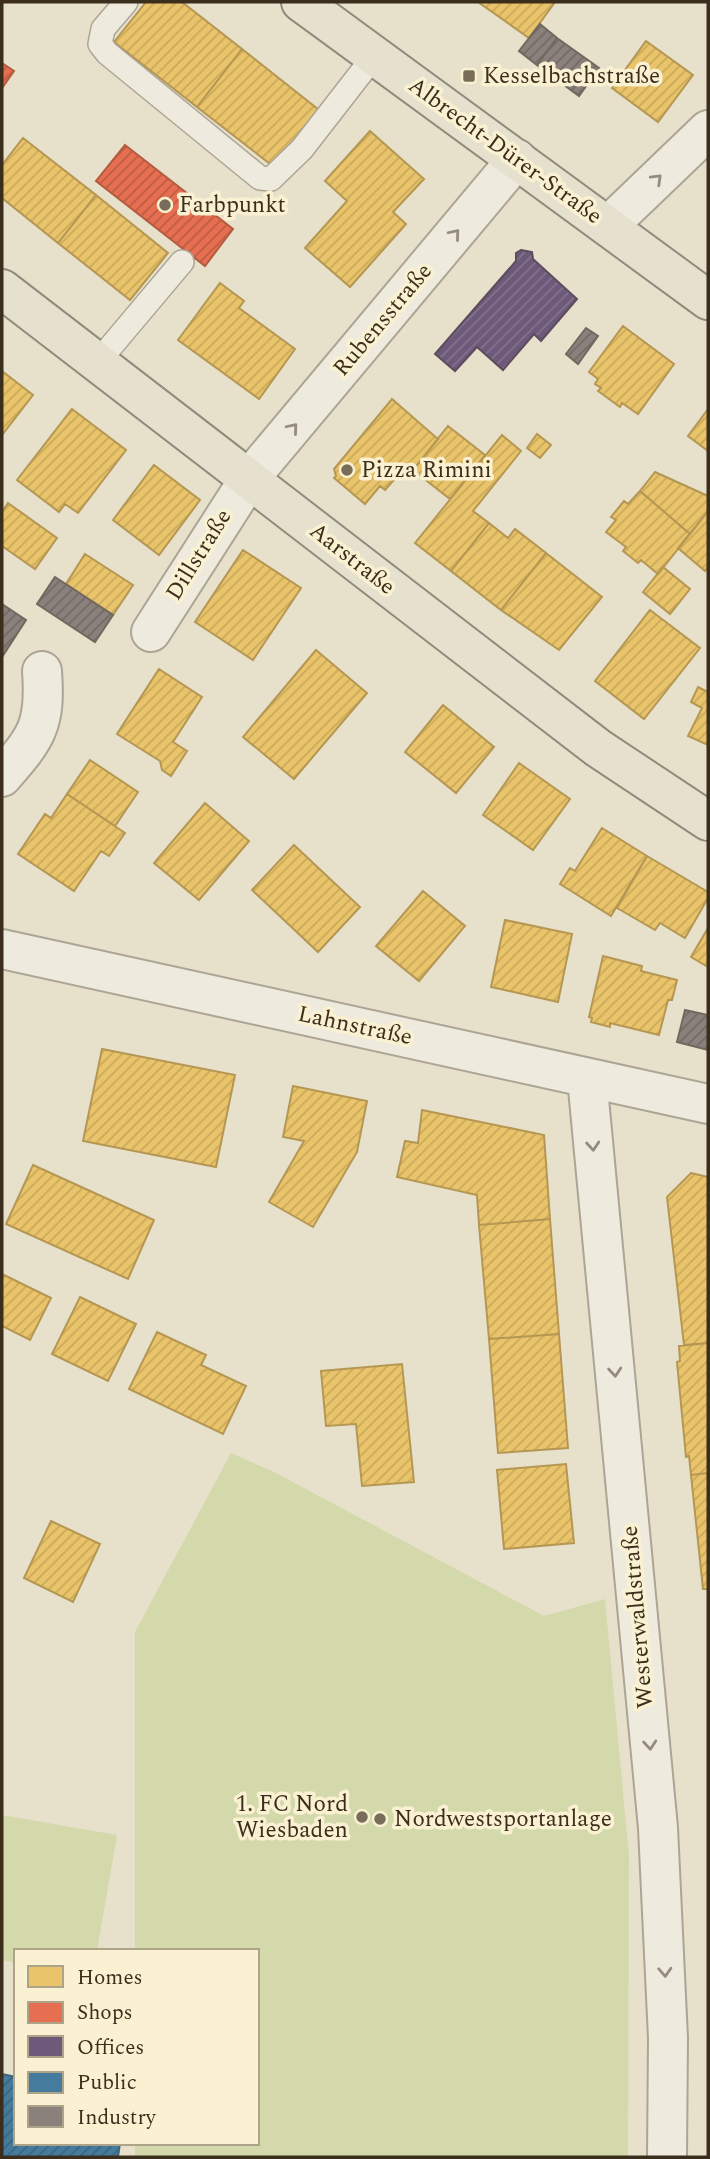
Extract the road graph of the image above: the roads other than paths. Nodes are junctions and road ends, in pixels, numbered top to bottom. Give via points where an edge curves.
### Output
1 (126, 2) edge
2 (301, 2) edge
3 (375, 55) junction
4 (708, 130) edge
5 (517, 159) junction
6 (608, 226) junction
7 (182, 262) dead end
8 (2, 289) edge
9 (708, 300) edge
10 (97, 363) junction
11 (249, 479) junction
12 (151, 632) dead end
13 (42, 671) dead end
14 (2, 777) edge
15 (708, 821) edge
16 (2, 949) edge
17 (587, 1078) junction
18 (708, 1104) edge
19 (667, 2157) edge

1 - 3 lane via 103,29 100,44 260,178 271,179 302,149
2 - 3 main road, Albrecht-Dürer-Straße
3 - 5 main road, Albrecht-Dürer-Straße
6 -> 4 street
5 - 6 main road, Albrecht-Dürer-Straße
11 -> 5 street, Rubensstraße
6 - 9 main road, Albrecht-Dürer-Straße
7 - 10 lane
8 - 10 main road, Aarstraße
10 - 11 main road, Aarstraße
11 - 12 street, Dillstraße
11 - 15 main road, Aarstraße via 598,748
13 - 14 street via 40,725 28,748
16 - 17 street, Lahnstraße
17 - 18 street, Lahnstraße
17 -> 19 street, Westerwaldstraße via 658,1829 668,2038

